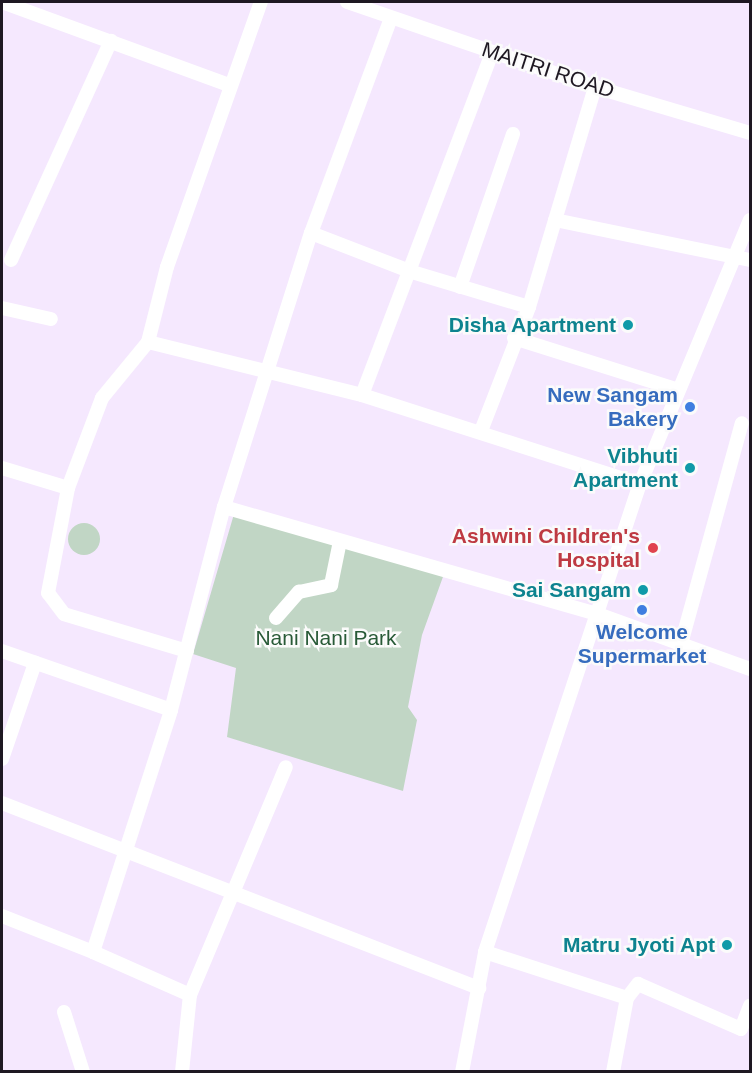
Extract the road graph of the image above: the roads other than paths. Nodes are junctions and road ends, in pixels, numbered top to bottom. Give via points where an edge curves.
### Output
1 (2, 2) edge
2 (261, 2) edge
3 (347, 2) edge
4 (392, 18) junction
5 (111, 41) junction
6 (492, 52) junction
7 (229, 85) junction
8 (595, 87) junction
9 (750, 133) edge
10 (513, 134) dead end
11 (555, 220) junction
12 (750, 220) edge
13 (311, 233) junction
14 (744, 259) edge
15 (11, 260) dead end
16 (412, 272) junction
17 (460, 287) junction
18 (529, 307) junction
19 (2, 308) edge
20 (51, 319) dead end
21 (514, 338) junction
22 (148, 342) junction
23 (266, 372) junction
24 (676, 389) junction
25 (362, 395) junction
26 (742, 423) dead end
27 (481, 431) junction
28 (2, 468) edge
29 (640, 483) junction
30 (68, 488) junction
31 (224, 507) junction
32 (340, 541) junction
33 (598, 614) junction
34 (276, 618) dead end
35 (681, 644) junction
36 (2, 651) edge
37 (187, 651) junction
38 (35, 663) junction
39 (750, 669) edge
40 (171, 710) junction
41 (2, 759) edge
42 (286, 766) dead end
43 (2, 803) edge
44 (128, 852) junction
45 (233, 893) junction
46 (2, 916) edge
47 (93, 952) junction
48 (485, 952) junction
49 (479, 988) junction
50 (190, 995) junction
51 (627, 998) junction
52 (750, 1005) edge
53 (64, 1012) dead end
54 (83, 1071) edge
55 (182, 1071) edge
56 (462, 1071) edge
57 (614, 1071) edge

1 - 5 street
2 - 7 street
3 - 4 street, MAITRI ROAD
4 - 6 street, MAITRI ROAD
4 - 13 street
5 - 7 street
5 - 15 street
6 - 8 street, MAITRI ROAD
6 - 16 street
7 - 22 street
8 - 9 street, MAITRI ROAD
8 - 11 street
10 - 17 street
11 - 14 street
11 - 18 street
12 - 14 street
13 - 16 street
13 - 23 street
14 - 24 street
16 - 17 street
16 - 25 street
17 - 18 street
18 - 21 street
19 - 20 street
21 - 24 street
21 - 27 street
22 - 23 street
22 - 30 street via 102,398
23 - 25 street
23 - 31 street
24 - 29 street
25 - 27 street
26 - 35 street
27 - 29 street
28 - 30 street
29 - 33 street
30 - 37 street via 50,603 64,614
31 - 32 street
31 - 37 street
32 - 33 street
32 - 34 street via 331,585 299,592
33 - 35 street
33 - 48 street
35 - 39 street
36 - 38 street
37 - 40 street
38 - 40 street
38 - 41 street
40 - 44 street
42 - 45 street
43 - 44 street
44 - 45 street
44 - 47 street
45 - 49 street
45 - 50 street
46 - 47 street
47 - 50 street
48 - 49 street
48 - 51 street
49 - 56 street
50 - 55 street
51 - 52 street via 638,984 741,1029
51 - 57 street
53 - 54 street

